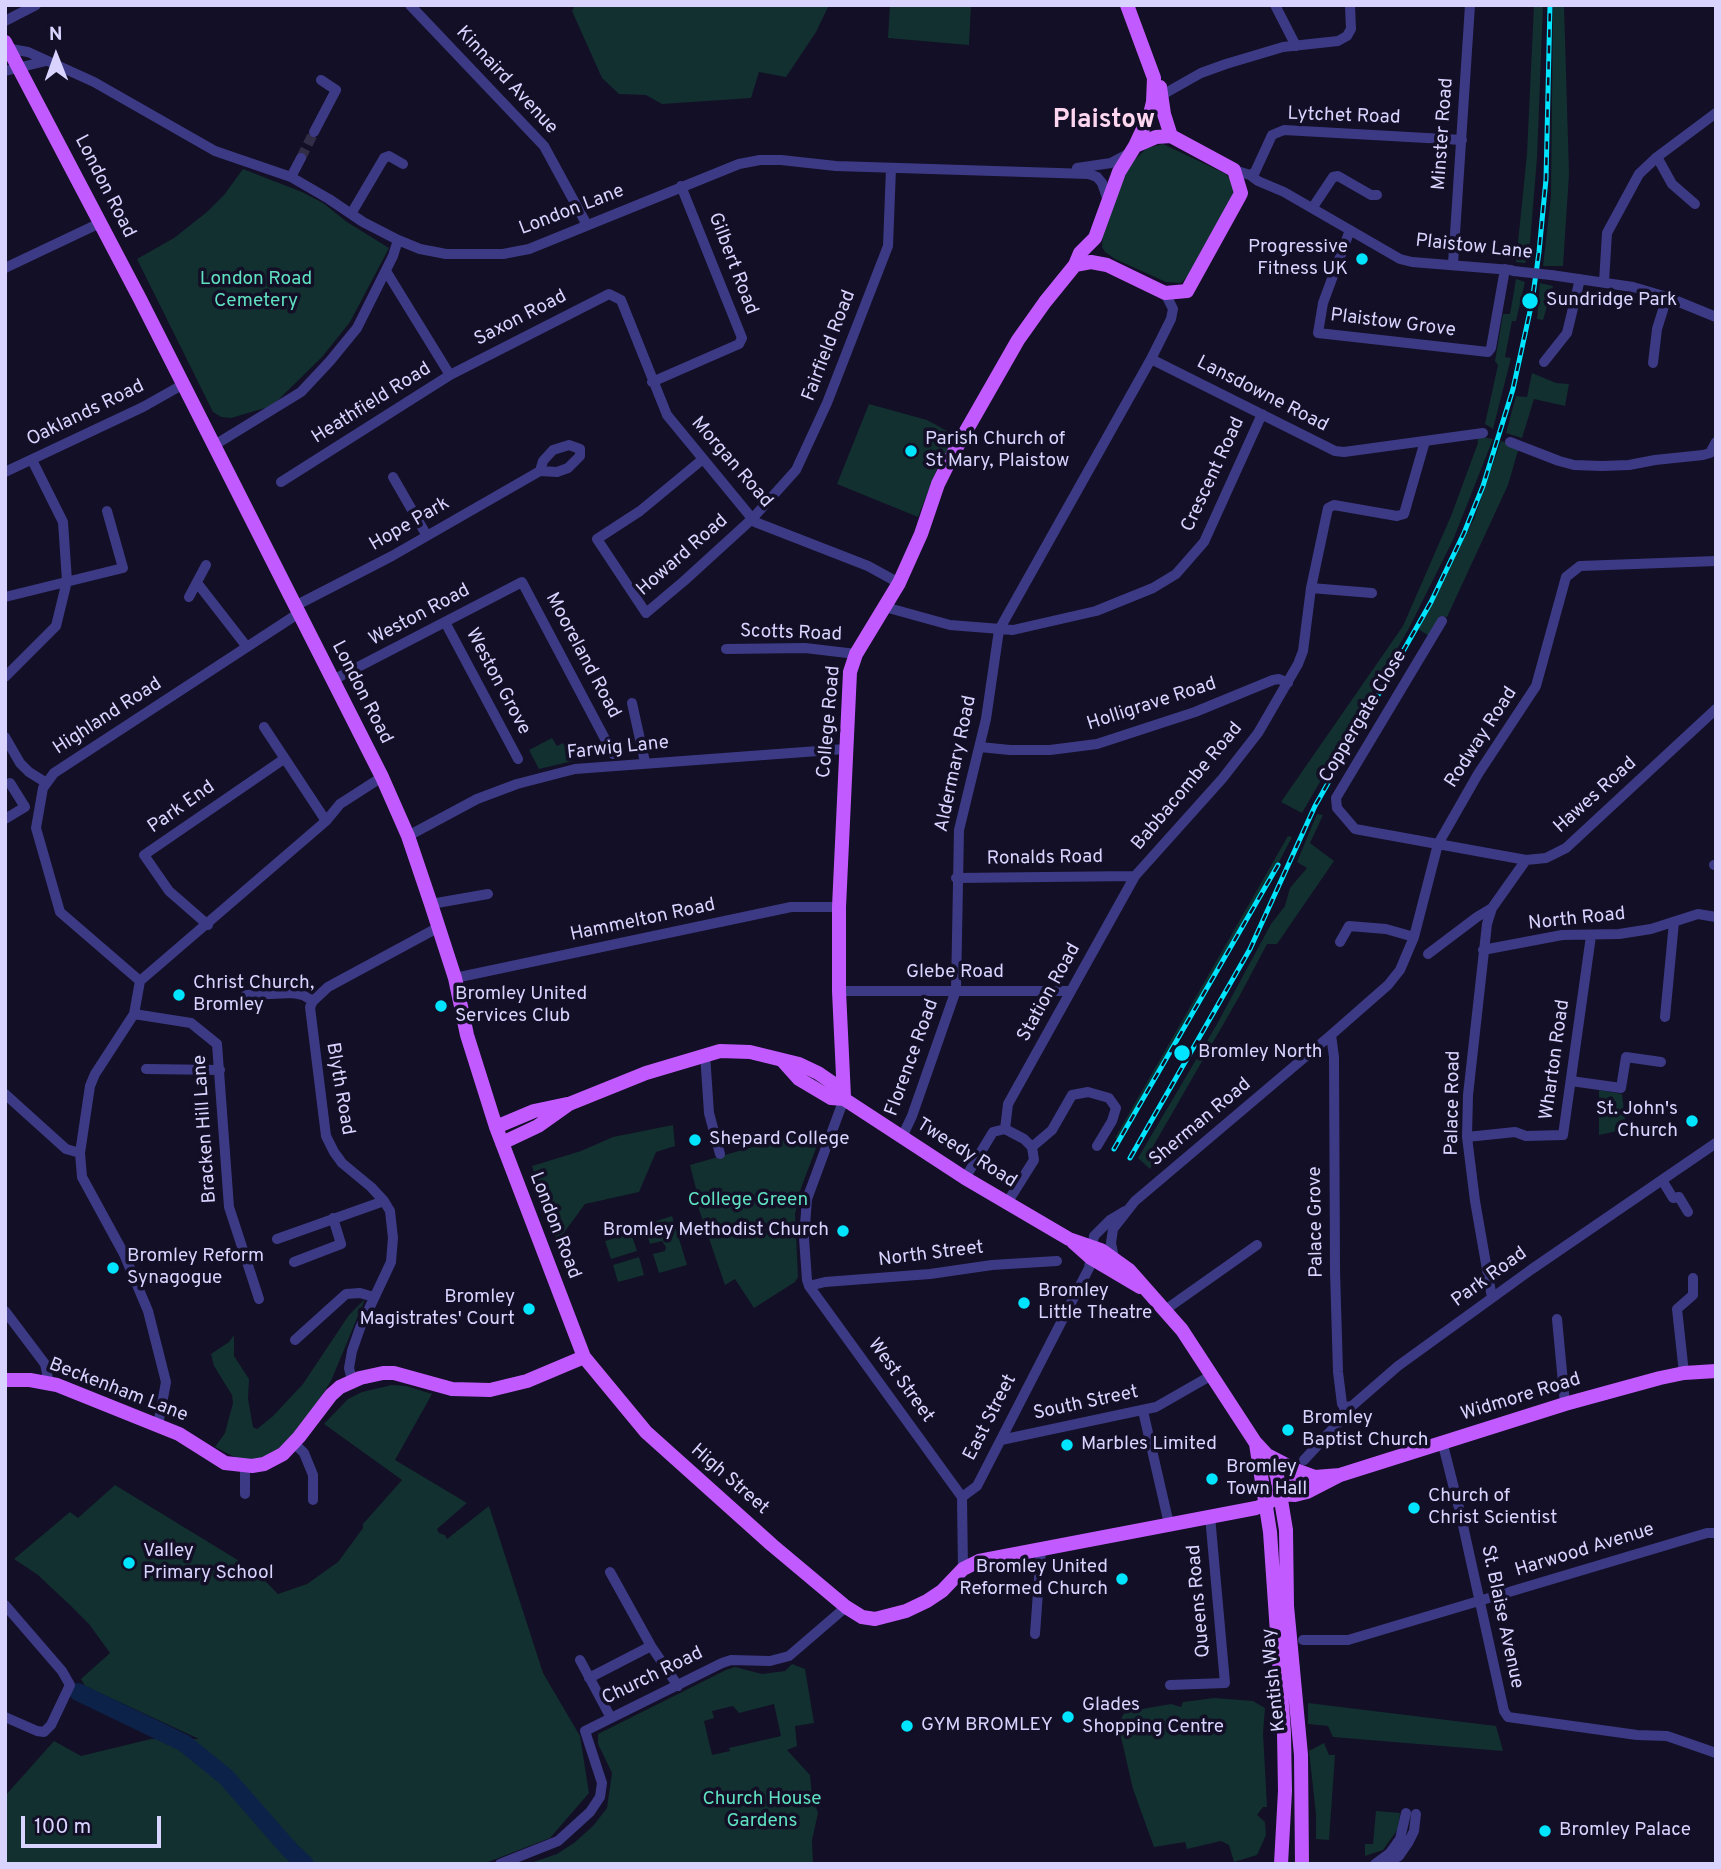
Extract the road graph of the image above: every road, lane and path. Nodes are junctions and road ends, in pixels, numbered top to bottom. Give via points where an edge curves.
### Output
1 (36, 5) edge
2 (410, 5) edge
3 (1127, 5) edge
4 (1275, 5) edge
5 (1350, 5) edge
6 (1470, 5) edge
7 (5, 21) edge
8 (8, 45) edge
9 (1296, 46) junction
10 (48, 60) junction
11 (17, 73) edge
12 (1154, 78) junction
13 (321, 80) dead end
14 (1162, 95) junction
15 (1716, 113) edge
16 (314, 132) tunnel mouth
17 (1171, 136) junction
18 (1462, 140) junction
19 (1133, 149) junction
20 (1657, 157) junction
21 (301, 158) tunnel mouth
22 (403, 164) dead end
23 (891, 168) junction
24 (1234, 170) junction
25 (1065, 171) junction
26 (291, 177) junction
27 (1254, 178) junction
28 (681, 186) junction
29 (1241, 193) junction
30 (1377, 195) dead end
31 (1108, 201) junction
32 (1695, 204) dead end
33 (1313, 207) junction
34 (351, 214) junction
35 (100, 223) junction
36 (587, 225) junction
37 (1350, 230) junction
38 (1095, 238) junction
39 (398, 240) junction
40 (1453, 264) junction
41 (1075, 265) junction
42 (1107, 265) junction
43 (5, 268) edge
44 (1509, 270) junction
45 (386, 271) junction
46 (1580, 279) junction
47 (1604, 282) junction
48 (1165, 293) junction
49 (609, 294) joint
50 (1667, 297) junction
51 (1716, 317) edge
52 (1151, 359) junction
53 (1544, 362) dead end
54 (1653, 363) dead end
55 (450, 375) junction
56 (652, 382) junction
57 (182, 385) junction
58 (1262, 414) junction
59 (1483, 433) dead end
60 (1424, 441) junction
61 (1510, 442) dead end
62 (1716, 442) edge
63 (214, 446) junction
64 (703, 459) junction
65 (32, 460) junction
66 (540, 471) dead end
67 (5, 472) edge
68 (393, 477) dead end
69 (281, 482) dead end
70 (107, 511) dead end
71 (752, 519) junction
72 (428, 536) junction
73 (1716, 561) edge
74 (206, 565) dead end
75 (67, 581) junction
76 (522, 582) joint
77 (900, 583) junction
78 (198, 584) junction
79 (1311, 588) junction
80 (1372, 593) dead end
81 (5, 597) edge
82 (189, 597) dead end
83 (884, 607) junction
84 (297, 610) junction
85 (1442, 621) dead end
86 (445, 622) junction
87 (999, 630) junction
88 (247, 647) junction
89 (726, 649) dead end
90 (856, 654) junction
91 (5, 677) edge
92 (333, 680) junction
93 (1288, 682) junction
94 (632, 703) dead end
95 (1716, 709) edge
96 (264, 727) dead end
97 (5, 737) edge
98 (980, 747) junction
99 (614, 748) dead end
100 (845, 749) junction
101 (284, 759) junction
102 (518, 759) dead end
103 (645, 762) junction
104 (29, 772) junction
105 (383, 777) junction
106 (45, 782) junction
107 (8, 785) edge
108 (5, 819) edge
109 (326, 821) junction
110 (1355, 829) joint
111 (408, 836) junction
112 (1438, 844) junction
113 (1526, 860) junction
114 (1135, 876) junction
115 (956, 878) junction
116 (488, 894) dead end
117 (431, 904) junction
118 (839, 907) junction
119 (1492, 908) junction
120 (1716, 917) edge
121 (1674, 922) junction
122 (208, 925) junction
123 (439, 927) junction
124 (1591, 936) junction
125 (1414, 937) junction
126 (1340, 942) dead end
127 (1483, 950) junction
128 (1428, 954) dead end
129 (455, 978) junction
130 (140, 981) junction
131 (956, 990) junction
132 (1070, 991) junction
133 (839, 992) junction
134 (246, 995) dead end
135 (313, 1000) junction
136 (134, 1014) junction
137 (1665, 1017) dead end
138 (1331, 1035) junction
139 (705, 1054) junction
140 (782, 1060) junction
141 (842, 1062) junction
142 (1661, 1062) dead end
143 (146, 1069) dead end
144 (220, 1070) junction
145 (818, 1073) junction
146 (1571, 1081) junction
147 (5, 1094) edge
148 (844, 1099) junction
149 (569, 1104) junction
150 (496, 1126) junction
151 (1005, 1129) junction
152 (902, 1137) junction
153 (1467, 1138) junction
154 (502, 1143) junction
155 (1716, 1143) edge
156 (1097, 1146) dead end
157 (1032, 1147) junction
158 (80, 1153) junction
159 (720, 1154) dead end
160 (965, 1178) junction
161 (1662, 1180) junction
162 (384, 1200) junction
163 (1007, 1203) junction
164 (1126, 1210) junction
165 (1688, 1212) dead end
166 (333, 1218) junction
167 (277, 1239) dead end
168 (1257, 1245) dead end
169 (1093, 1247) junction
170 (1114, 1258) junction
171 (1058, 1261) dead end
172 (294, 1262) dead end
173 (1693, 1278) dead end
174 (809, 1286) junction
175 (1144, 1288) junction
176 (374, 1297) junction
177 (1492, 1298) junction
178 (259, 1299) dead end
179 (1165, 1310) junction
180 (5, 1311) edge
181 (1557, 1318) dead end
182 (295, 1340) dead end
183 (584, 1357) junction
184 (1716, 1371) edge
185 (1684, 1373) junction
186 (1212, 1375) junction
187 (5, 1380) edge
188 (352, 1380) junction
189 (49, 1383) junction
190 (1565, 1404) junction
191 (1345, 1407) junction
192 (1143, 1411) junction
193 (158, 1425) junction
194 (1001, 1440) junction
195 (1442, 1441) junction
196 (1255, 1442) junction
197 (294, 1443) junction
198 (1267, 1455) junction
199 (1304, 1460) dead end
200 (245, 1466) junction
201 (1340, 1475) junction
202 (1315, 1477) junction
203 (245, 1494) dead end
204 (1280, 1494) junction
205 (962, 1497) junction
206 (313, 1500) dead end
207 (1266, 1504) junction
208 (1210, 1516) junction
209 (1169, 1524) junction
210 (1716, 1532) edge
211 (1041, 1550) junction
212 (963, 1569) junction
213 (610, 1572) dead end
214 (1480, 1601) junction
215 (5, 1605) edge
216 (846, 1607) junction
217 (1035, 1634) dead end
218 (1303, 1639) dead end
219 (651, 1646) junction
220 (580, 1660) dead end
221 (589, 1678) junction
222 (1170, 1685) dead end
223 (678, 1686) junction
224 (5, 1717) edge
225 (611, 1718) junction
226 (1716, 1753) edge
227 (500, 1864) edge
228 (1281, 1864) edge
229 (1302, 1864) edge
230 (1375, 1864) edge
231 (1386, 1864) edge

1 - 7 street
2 - 36 street, Kinnaird Avenue via 544,146
3 - 12 main road
4 - 9 street
5 - 9 street via 1347,36 1327,44
6 - 18 street, Minster Road
8 - 10 street, London Lane
8 - 11 main road, London Road
9 - 14 street via 1201,73
10 - 11 street
10 - 26 street, London Lane via 215,151
11 - 35 main road, London Road
12 - 14 main road
12 - 19 main road, College Road via 1153,102
13 - 16 street via 336,90
14 - 17 main road
15 - 20 street
17 - 19 main road via 1156,137
17 - 24 main road, Plaistow Lane
18 - 27 street, Lytchet Road via 1284,130 1272,135
18 - 40 street, Minster Road
19 - 25 street via 1119,160
19 - 31 main road, College Road
20 - 32 street via 1672,184
20 - 47 street via 1639,174 1607,233
21 - 26 street
22 - 34 street via 384,158
23 - 25 street, London Lane
23 - 28 street, London Lane via 760,160
23 - 71 street, Fairfield Road via 888,246 827,403 796,470
24 - 27 street, Plaistow Lane
24 - 29 main road
25 - 31 street via 1094,175
26 - 34 street, London Lane
27 - 29 street
27 - 33 street, Plaistow Lane
28 - 36 street, London Lane
28 - 56 street, Gilbert Road via 742,338 739,344
29 - 48 main road via 1190,288
30 - 33 street via 1338,176
31 - 38 main road, College Road
33 - 37 street, Plaistow Lane
34 - 39 street, London Lane
35 - 43 street
35 - 57 main road, London Road
36 - 39 street, London Lane via 529,249 503,254 446,254
37 - 40 street, Plaistow Lane via 1400,259
37 - 44 street, Plaistow Grove via 1327,291 1318,333 1488,352
38 - 41 main road, College Road
38 - 42 main road via 1096,250
39 - 45 street
40 - 44 street, Plaistow Lane
41 - 42 main road
41 - 77 main road, College Road via 1018,340 954,452
42 - 48 main road
44 - 46 street, Plaistow Lane, bridge
45 - 55 street, Heathfield Road
45 - 63 street via 357,328 301,392
46 - 47 street, Plaistow Lane
46 - 53 street via 1567,333
47 - 50 street, Plaistow Lane
48 - 52 street via 1173,309 1171,319
49 - 55 street, Saxon Road
49 - 56 street, Morgan Road via 621,300
50 - 51 street, Plaistow Lane
50 - 54 street
52 - 58 street, Lansdowne Road
52 - 87 street
55 - 69 street, Heathfield Road
56 - 64 street, Morgan Road via 667,415
57 - 63 main road, London Road
57 - 65 street, Oaklands Road
58 - 60 street, Lansdowne Road via 1335,451
58 - 87 street, Crescent Road via 1211,529 1176,574 1096,611 1035,627
59 - 60 street, Lansdowne Road
60 - 79 street, Babbacombe Road via 1402,515 1334,505 1328,508
61 - 62 street via 1574,465 1602,466 1703,455 1710,453
63 - 84 main road, London Road
64 - 71 street, Morgan Road
64 - 71 street, Howard Road via 640,511 597,539 646,613
65 - 67 street, Oaklands Road
65 - 75 street via 63,522
66 - 72 street, Hope Park
68 - 72 street
70 - 75 street via 123,568
71 - 77 street, Morgan Road
72 - 84 street, Hope Park
73 - 112 street, Rodway Road via 1580,566 1573,570 1562,584 1536,686
74 - 78 street
75 - 81 street
75 - 91 street via 56,626
76 - 86 street, Weston Road
76 - 99 street, Mooreland Road
77 - 83 main road, College Road
78 - 82 street
78 - 88 street
79 - 80 street
79 - 93 street, Babbacombe Road via 1303,651
83 - 87 street, Crescent Road via 950,625
83 - 90 main road, College Road
84 - 88 street, Highland Road
84 - 92 main road, London Road
85 - 110 street, Coppergate Close via 1336,798 1337,807
86 - 92 street, Weston Road
86 - 102 street, Weston Grove
87 - 98 street, Aldermary Road
88 - 106 street, Highland Road
89 - 90 street, Scotts Road via 805,648
90 - 100 main road, College Road via 848,682
92 - 105 main road, London Road
93 - 98 street, Holligrave Road via 1273,680 1097,744 1050,750
93 - 114 street, Babbacombe Road via 1258,733 1222,779
94 - 103 street
95 - 113 street, Hawes Road via 1566,848 1546,858
96 - 101 street
97 - 104 street
98 - 115 street, Aldermary Road via 959,830
100 - 103 street, Farwig Lane
100 - 118 main road, College Road
101 - 109 street
101 - 122 street, Park End via 144,855 169,891
103 - 111 street, Farwig Lane via 575,769 517,784 477,799
104 - 106 street
104 - 107 street
105 - 109 street via 340,804
105 - 111 main road, London Road
106 - 130 street, Highland Road via 36,828 60,912
107 - 108 street via 25,807
109 - 122 street
110 - 112 street, Hawes Road
111 - 117 main road, London Road
112 - 113 street, Hawes Road
112 - 125 street, Rodway Road
113 - 119 street
114 - 115 street, Ronalds Road
114 - 132 street, Station Road
115 - 131 street, Aldermary Road
116 - 117 street
117 - 123 main road, London Road
118 - 129 street, Hammelton Road via 791,907
118 - 133 main road, College Road
119 - 127 street, Palace Road
119 - 128 street
120 - 121 street, North Road via 1698,914
121 - 124 street, North Road
121 - 137 street
122 - 130 street
123 - 129 main road, London Road
123 - 135 street via 328,987
124 - 127 street, North Road via 1562,935
124 - 146 street, Wharton Road
125 - 126 street via 1349,926
125 - 138 street, Rodway Road via 1388,985
127 - 153 street, Palace Road
129 - 150 main road, London Road via 467,1035
130 - 136 street
131 - 132 street, Glebe Road
131 - 133 street, Glebe Road
131 - 152 street, Florence Road
132 - 151 street, Station Road via 1008,1104
133 - 141 main road, College Road
134 - 135 street via 293,993
135 - 162 street, Blyth Road via 309,1016 326,1136 342,1163
136 - 144 street, Bracken Hill Lane via 191,1023 218,1044
136 - 158 street via 95,1074
138 - 164 street, Sherman Road
138 - 191 street, Palace Grove via 1338,1372
139 - 140 main road, Tweedy Road via 734,1050
139 - 149 main road, Tweedy Road
139 - 159 street via 709,1113
140 - 145 main road, Tweedy Road
140 - 148 main road, Tweedy Road via 799,1079
141 - 145 main road via 832,1072
141 - 148 main road, College Road
142 - 146 street via 1626,1057 1621,1088
143 - 144 street
144 - 178 street, Bracken Hill Lane via 229,1207
145 - 148 main road, Tweedy Road via 837,1086
146 - 153 street, Wharton Road via 1563,1135 1515,1132
147 - 158 street via 66,1149
148 - 152 main road, Tweedy Road
148 - 174 street, College Road via 807,1199 804,1238
149 - 150 main road, Tweedy Road
149 - 154 main road, Tweedy Road
150 - 154 main road, London Road
151 - 157 street
151 - 160 street via 990,1135
152 - 160 main road, Tweedy Road
153 - 177 street, Palace Road
154 - 183 main road, London Road
155 - 161 street, Park Road
156 - 157 street via 1116,1108 1109,1098 1088,1092 1072,1095 1052,1130
157 - 163 street via 1034,1160
158 - 193 street via 82,1177 124,1254 148,1311 166,1382
160 - 163 main road, Tweedy Road
161 - 165 street
161 - 177 street, Park Road
162 - 166 street
162 - 176 street via 390,1211 392,1250 387,1273
163 - 169 main road, Tweedy Road via 1069,1239
164 - 169 street, Sherman Road via 1110,1220
164 - 170 street, Sherman Road via 1111,1235
166 - 167 street
166 - 172 street via 341,1244
168 - 179 street
169 - 170 main road, Tweedy Road
169 - 175 main road, Tweedy Road via 1128,1281
169 - 194 street, East Street via 1088,1268
170 - 175 main road, Tweedy Road
171 - 174 street, North Street
173 - 185 street via 1693,1295 1677,1309
174 - 205 street, West Street
175 - 179 main road, Tweedy Road
176 - 182 street via 346,1294
176 - 188 street via 352,1350
177 - 191 street, Park Road
179 - 186 main road, Tweedy Road
180 - 189 street via 45,1364
181 - 190 street
183 - 188 main road via 527,1381 490,1390 452,1389 389,1372
183 - 216 main road, High Street via 655,1440
184 - 185 main road, Widmore Road
185 - 190 main road, Widmore Road
186 - 192 street, South Street
186 - 196 main road, Tweedy Road
187 - 189 main road, Beckenham Lane
188 - 197 main road via 326,1400
189 - 193 main road, Beckenham Lane
190 - 195 main road, Widmore Road
191 - 199 street, Park Road via 1340,1420
192 - 194 street, South Street
192 - 209 street
193 - 200 main road, Beckenham Lane via 220,1460
194 - 205 street, East Street via 977,1486
195 - 201 main road, Widmore Road
195 - 214 street, St. Blaise Avenue
196 - 198 main road, Tweedy Road
196 - 207 main road, Tweedy Road
197 - 200 main road via 269,1462
197 - 206 street via 313,1475
198 - 202 main road
198 - 204 main road, Tweedy Road
200 - 203 street
201 - 202 main road, Widmore Road
201 - 204 main road, Widmore Road via 1307,1492
202 - 204 main road, Widmore Road
204 - 207 main road, Widmore Road
204 - 229 main road, Kentish Way via 1301,1755
205 - 212 street
207 - 208 main road, Widmore Road
207 - 228 main road, Kentish Way via 1285,1756
208 - 209 main road, Widmore Road
208 - 222 street, Queens Road via 1225,1683
209 - 211 main road, Widmore Road
210 - 214 street, Harwood Avenue
211 - 212 main road, Widmore Road via 979,1561
211 - 217 street
212 - 216 main road, High Street via 942,1591 906,1611 875,1619
213 - 219 street
214 - 218 street, Harwood Avenue via 1348,1640
214 - 226 street, St. Blaise Avenue via 1508,1717 1667,1736
215 - 224 street via 70,1685 44,1732
216 - 223 street, Church Road via 789,1657 731,1660
219 - 221 street
219 - 223 street
220 - 221 street
221 - 225 street
223 - 225 street, Church Road
225 - 227 street, Church Road via 585,1731 602,1783 600,1797 590,1812 558,1841
230 - 231 street via 1390,1853 1413,1815 1414,1831 1408,1843

